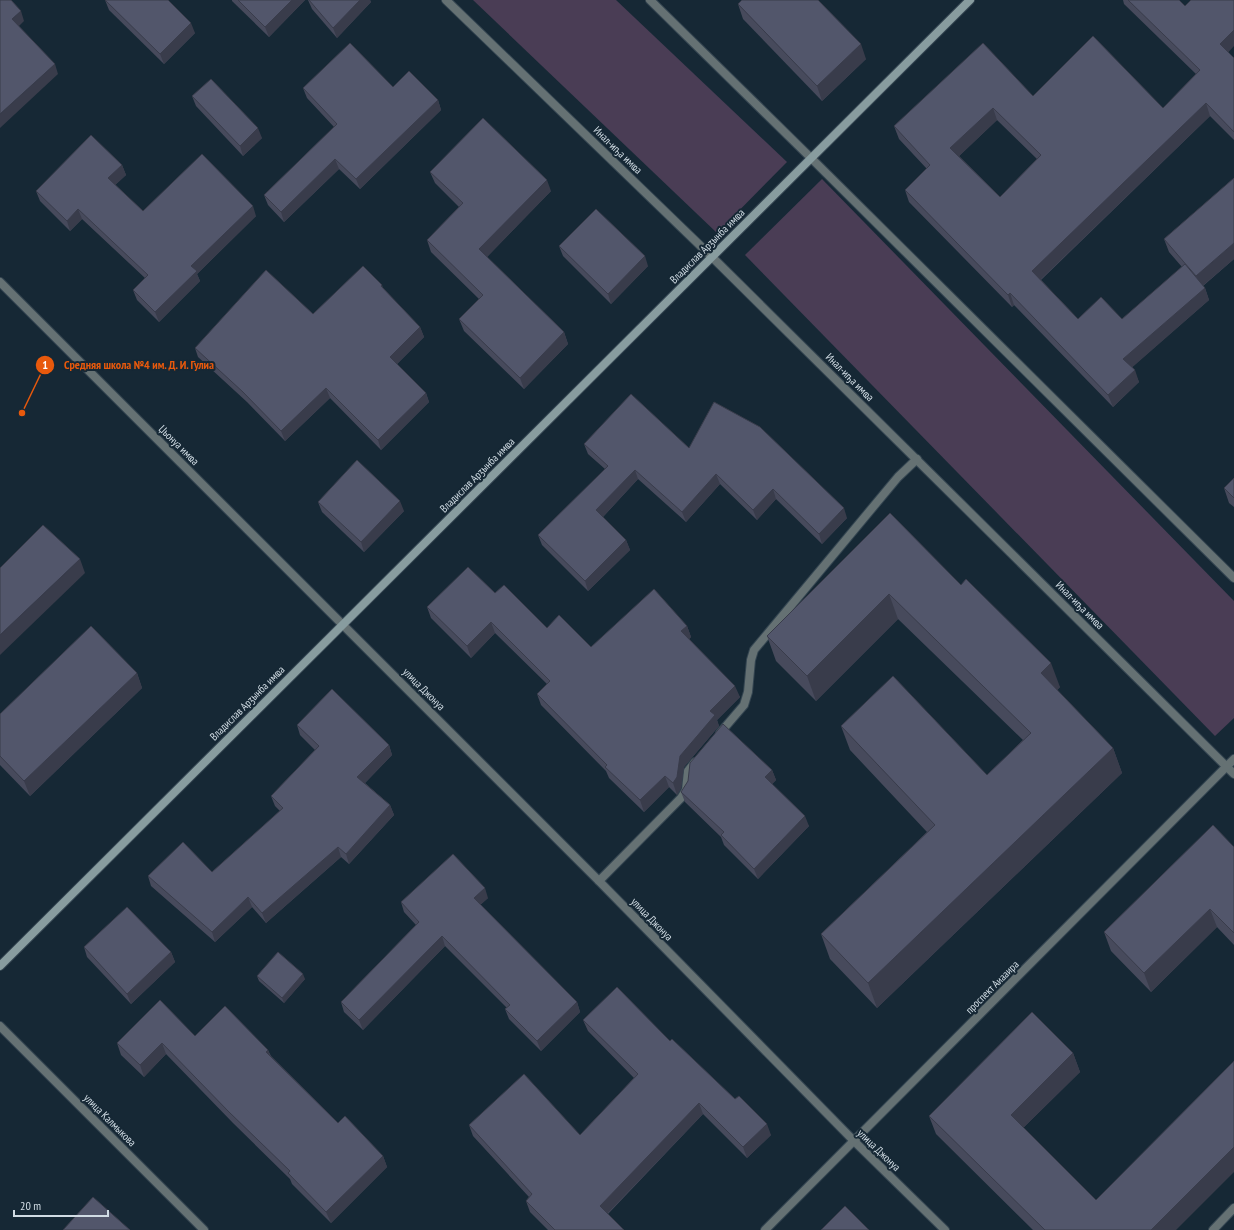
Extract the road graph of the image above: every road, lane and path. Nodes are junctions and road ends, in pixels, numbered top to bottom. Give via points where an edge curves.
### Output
1 (446, 0) edge
2 (650, 0) edge
3 (970, 0) edge
4 (811, 158) junction
5 (712, 257) junction
6 (0, 282) edge
7 (917, 459) junction
8 (1234, 578) edge
9 (343, 624) junction
10 (716, 739) edge
11 (702, 755) edge
12 (1234, 759) edge
13 (1227, 766) junction
14 (1234, 774) edge
15 (599, 881) junction
16 (0, 966) edge
17 (0, 1026) edge
18 (854, 1141) junction
19 (1234, 1208) edge
20 (204, 1230) edge
21 (765, 1230) edge
22 (945, 1230) edge
23 (1213, 1230) edge

1 - 5 street, Инал-иҧа имҩа
2 - 4 street
3 - 4 main road, Владислав Арӡынба имҩа
4 - 5 main road, Владислав Арӡынба имҩа
4 - 8 street
5 - 7 street, Инал-иҧа имҩа
5 - 9 main road, Владислав Арӡынба имҩа
6 - 9 street, Џьонуа имҩа
7 - 10 street via 898,477 754,650 744,705
7 - 13 street, Инал-иҧа имҩа
9 - 15 street, улица Джонуа
9 - 16 main road, Владислав Арӡынба имҩа
11 - 15 street via 688,770 686,790 681,798
12 - 13 street, проспект Аиааира
13 - 14 street, Инал-иҧа имҩа
13 - 18 street, проспект Аиааира
15 - 18 street, улица Джонуа
17 - 20 street, улица Калмыкова
18 - 21 street, проспект Аиааира
18 - 22 street, улица Джонуа
19 - 23 street

